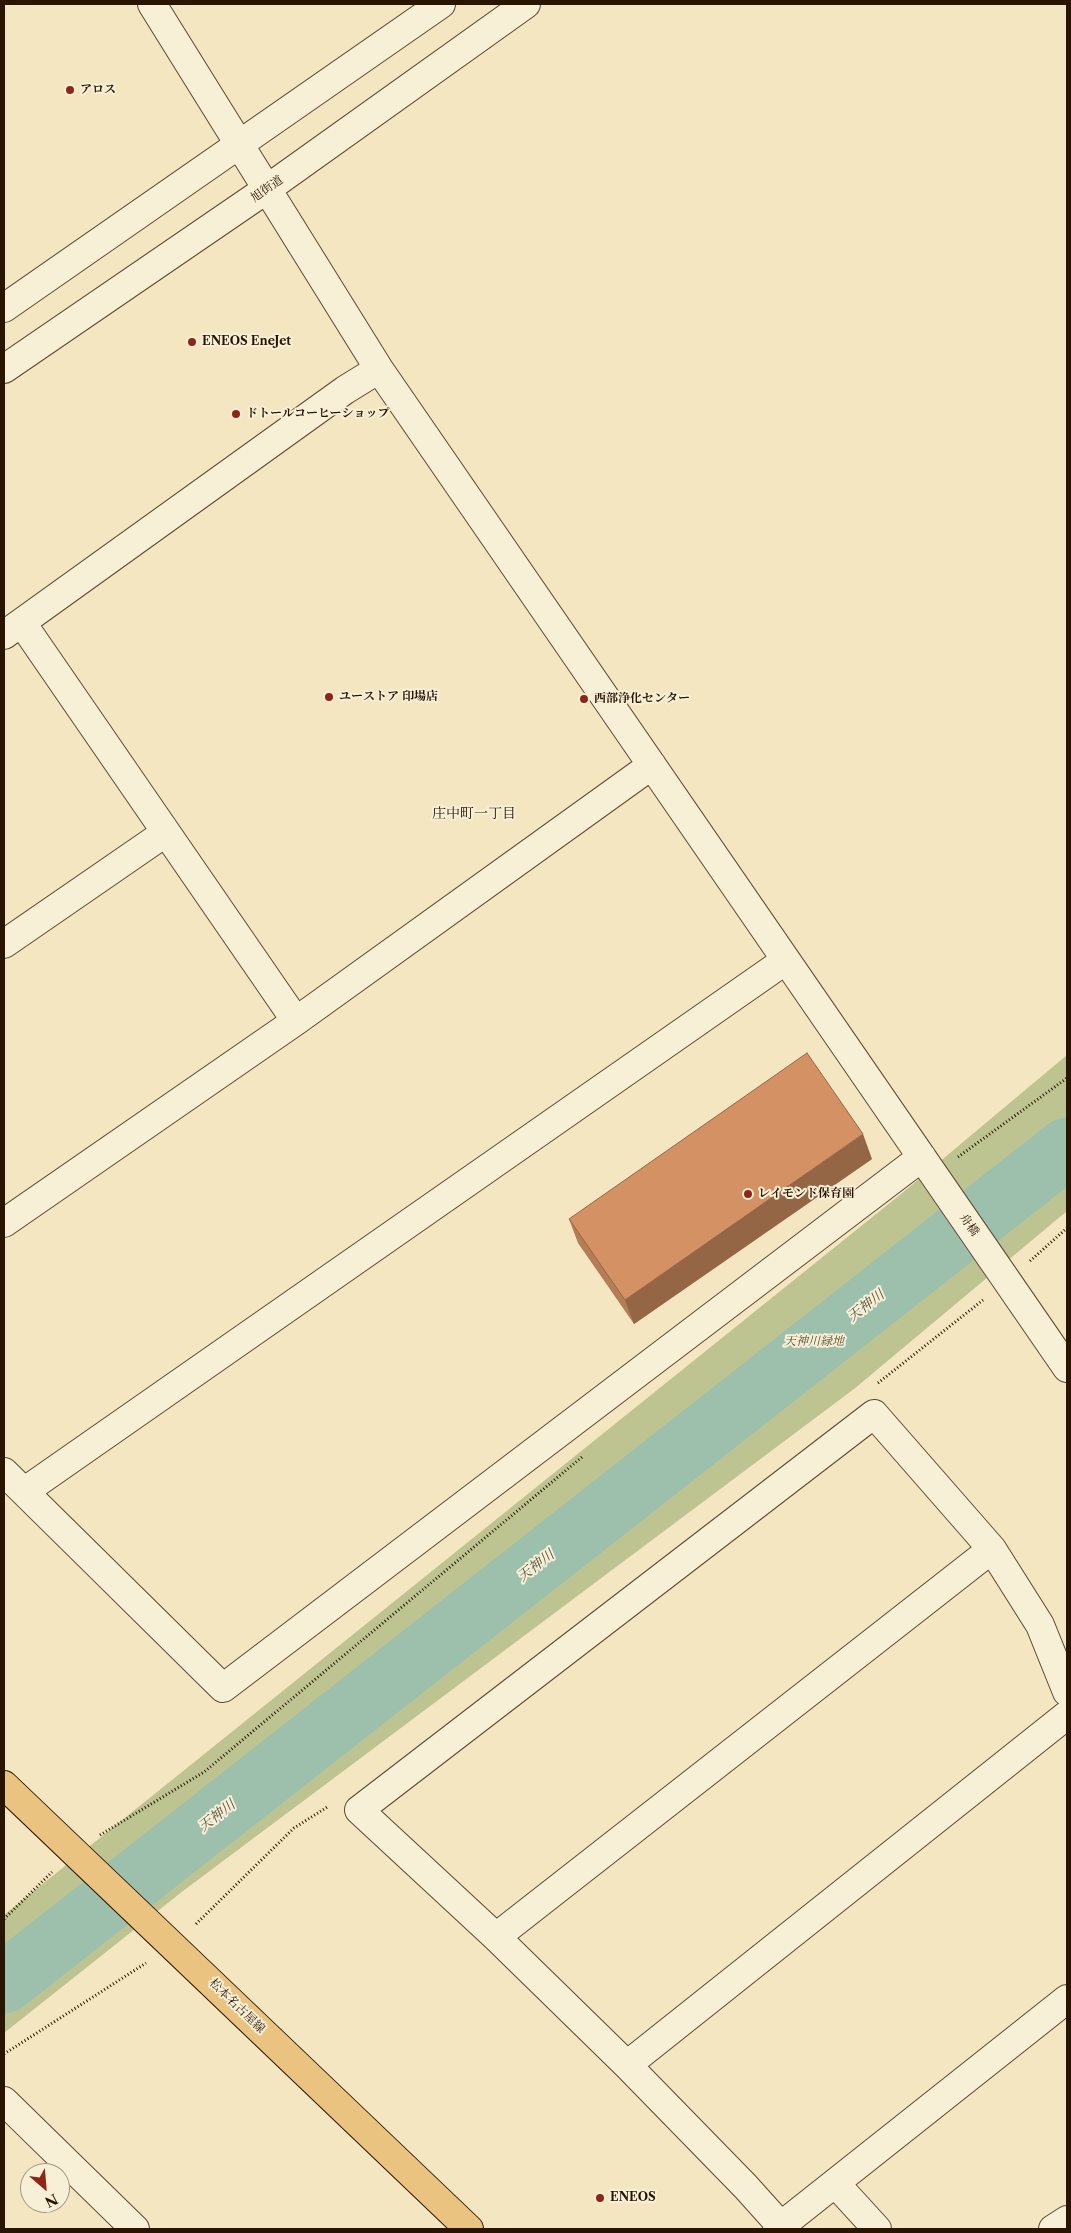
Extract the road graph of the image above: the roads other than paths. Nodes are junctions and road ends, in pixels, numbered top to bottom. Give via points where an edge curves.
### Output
1 (152, 4) edge
2 (441, 4) edge
3 (526, 4) edge
4 (238, 143) junction
5 (267, 189) junction
6 (4, 308) edge
7 (4, 369) edge
8 (380, 369) junction
9 (13, 629) edge
10 (652, 765) junction
11 (165, 833) junction
12 (4, 944) edge
13 (786, 960) junction
14 (296, 1021) junction
15 (931, 1171) junction
16 (4, 1223) edge
17 (1067, 1368) edge
18 (4, 1472) edge
19 (25, 1491) junction
20 (992, 1549) junction
21 (1067, 1692) edge
22 (1067, 1715) edge
23 (4, 1785) edge
24 (496, 1937) junction
25 (1067, 1999) edge
26 (627, 2065) junction
27 (4, 2102) edge
28 (835, 2183) junction
29 (1067, 2220) edge
30 (779, 2228) edge
31 (135, 2229) edge
32 (469, 2229) edge
33 (876, 2229) edge
34 (1053, 2229) edge

1 - 4 street, 舟橋
2 - 4 street
3 - 5 street, 旭街道
4 - 5 street, 舟橋
4 - 6 street
5 - 7 street, 旭街道
5 - 8 street, 舟橋
8 - 9 street via 345,390
8 - 10 street, 舟橋
9 - 11 street
10 - 13 street, 舟橋
10 - 14 street
11 - 12 street
11 - 14 street
13 - 15 street, 舟橋
13 - 19 street
14 - 16 street
15 - 17 street, 舟橋
15 - 19 street via 223,1688
18 - 19 street
20 - 21 street via 1040,1625
20 - 24 street
20 - 24 street via 874,1414 359,1810
22 - 26 street
23 - 32 main road, 松本名古屋線
24 - 26 street
25 - 28 street
26 - 30 street via 746,2187
27 - 31 street
28 - 30 street
28 - 33 street
29 - 34 street

